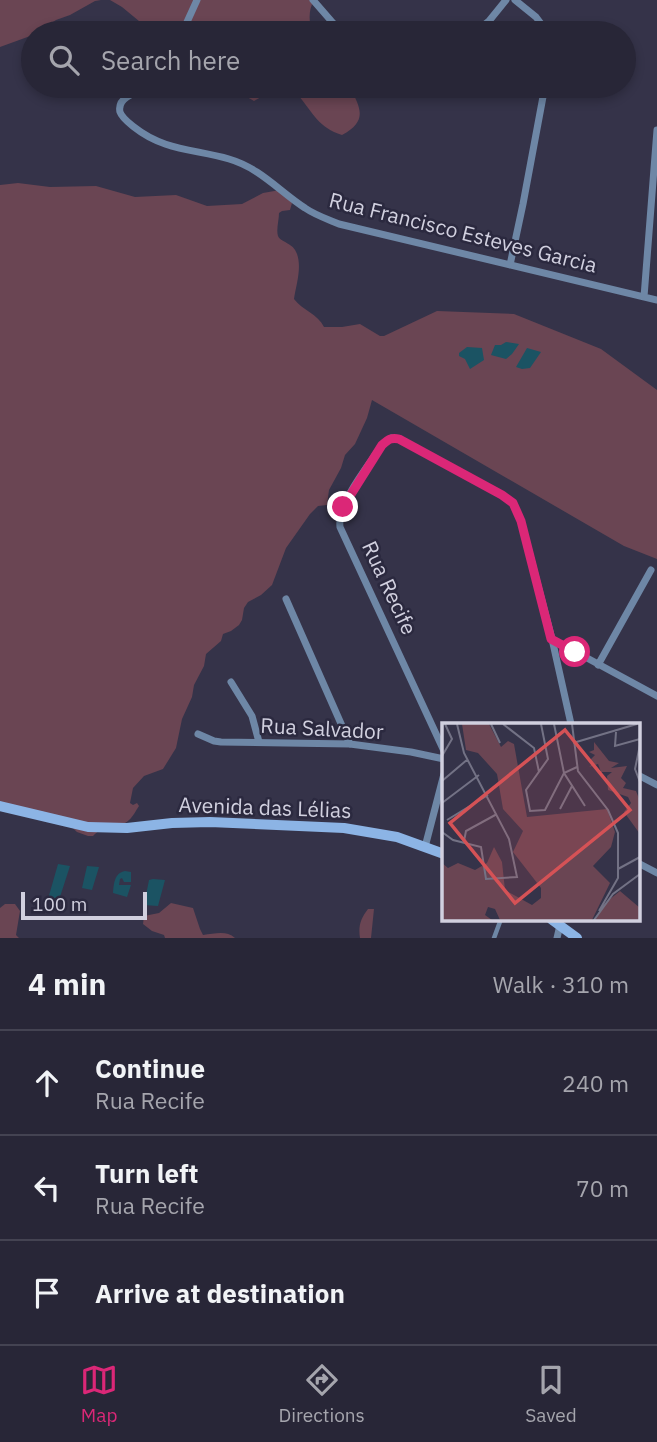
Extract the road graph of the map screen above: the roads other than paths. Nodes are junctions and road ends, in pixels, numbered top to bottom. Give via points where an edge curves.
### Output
1 (197, 0) edge
2 (313, 0) edge
3 (506, 0) edge
4 (515, 0) edge
5 (187, 21) edge
6 (331, 21) edge
7 (489, 21) edge
8 (539, 21) edge
9 (125, 98) edge
10 (543, 98) edge
11 (657, 130) edge
12 (510, 265) junction
13 (644, 297) junction
14 (657, 300) edge
15 (651, 570) dead end
16 (286, 599) dead end
17 (551, 639) junction
18 (598, 664) junction
19 (231, 682) dead end
20 (657, 696) edge
21 (571, 723) edge
22 (198, 734) dead end
23 (259, 743) junction
24 (351, 744) junction
25 (442, 749) edge
26 (442, 759) edge
27 (640, 776) edge
28 (442, 778) edge
29 (657, 785) edge
30 (0, 806) edge
31 (425, 847) junction
32 (442, 854) edge
33 (640, 864) edge
34 (657, 873) edge
35 (501, 920) edge
36 (556, 922) edge
37 (495, 938) edge
38 (557, 938) edge
39 (577, 938) edge

1 - 5 street
2 - 6 street
3 - 7 street
4 - 8 street
9 - 12 street, Rua Francisco Esteves Garcia via 120,109 124,118 152,139 254,169 306,209 339,224
10 - 12 street
11 - 13 street
12 - 13 street, Rua Francisco Esteves Garcia
13 - 14 street, Rua Francisco Esteves Garcia
15 - 18 street
16 - 24 street
17 - 18 street
17 - 21 street, Rua Recife
17 - 25 street, Rua Recife via 513,503 399,439 387,440 343,507 340,527
18 - 20 street
19 - 23 street via 252,716
22 - 23 street, Rua Salvador via 214,741
23 - 24 street, Rua Salvador
24 - 26 street, Rua Salvador
27 - 29 street
28 - 31 street
30 - 31 street, Avenida das Lélias via 88,827 209,822 344,828
31 - 32 street, Avenida das Lélias
33 - 34 street
35 - 37 lane
36 - 38 street
36 - 39 street

